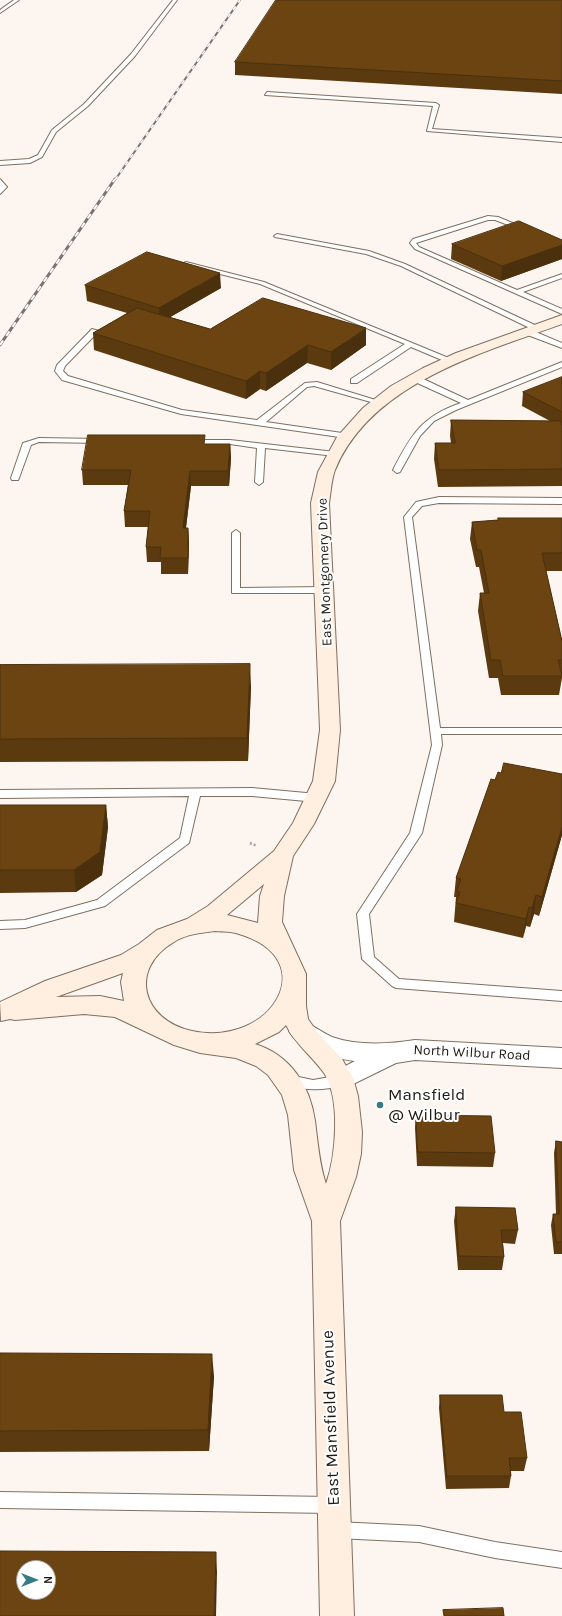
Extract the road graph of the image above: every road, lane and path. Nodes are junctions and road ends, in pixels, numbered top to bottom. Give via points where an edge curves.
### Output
1 (17, 0) edge
2 (175, 0) edge
3 (0, 12) edge
4 (267, 94) dead end
5 (562, 140) edge
6 (0, 163) edge
7 (0, 181) edge
8 (0, 192) edge
9 (533, 232) edge
10 (277, 236) dead end
11 (179, 262) edge
12 (562, 276) edge
13 (517, 292) junction
14 (562, 312) edge
15 (562, 319) edge
16 (532, 330) junction
17 (95, 331) edge
18 (410, 344) junction
19 (562, 346) edge
20 (452, 361) junction
21 (562, 364) edge
22 (416, 379) junction
23 (354, 381) dead end
24 (378, 402) junction
25 (468, 403) junction
26 (259, 423) junction
27 (346, 436) junction
28 (113, 441) edge
29 (183, 442) edge
30 (261, 445) junction
31 (335, 454) junction
32 (396, 470) dead end
33 (15, 478) dead end
34 (259, 482) dead end
35 (562, 501) edge
36 (236, 533) dead end
37 (324, 590) junction
38 (436, 731) junction
39 (562, 731) edge
40 (195, 792) junction
41 (0, 794) edge
42 (317, 798) junction
43 (282, 856) junction
44 (0, 926) edge
45 (189, 926) junction
46 (282, 949) junction
47 (146, 951) junction
48 (295, 986) junction
49 (562, 996) edge
50 (1, 1013) edge
51 (153, 1025) junction
52 (299, 1028) junction
53 (200, 1043) junction
54 (402, 1051) junction
55 (562, 1058) edge
56 (288, 1080) junction
57 (341, 1080) junction
58 (326, 1221) junction
59 (0, 1500) edge
60 (334, 1517) junction
61 (562, 1560) edge
62 (337, 1616) edge

1 - 3 lane
2 - 6 lane via 133,55 86,105 54,131 40,156 30,161
4 - 5 lane via 436,105 429,130
7 - 8 lane via 4,187
9 - 13 lane via 496,218 488,218 415,240 413,243 416,248
10 - 16 lane via 327,244 374,255 402,265
11 - 18 lane via 262,283
12 - 13 lane
13 - 14 lane
15 - 16 main road, East Montgomery Drive
16 - 19 lane
16 - 20 main road, East Montgomery Drive
17 - 26 lane via 61,365 59,371 65,378 181,412
18 - 20 lane
18 - 23 lane
20 - 22 main road, East Montgomery Drive
21 - 25 lane
22 - 24 main road, East Montgomery Drive
22 - 25 lane
24 - 26 lane via 314,384 304,385
24 - 27 main road, East Montgomery Drive
25 - 32 lane via 433,416 412,440
26 - 27 lane
27 - 31 main road, East Montgomery Drive
28 - 33 lane via 39,440 27,443
29 - 30 lane
30 - 31 lane
30 - 34 lane
31 - 37 main road, East Montgomery Drive via 327,469 320,503
35 - 38 lane via 439,500 419,504 408,517
36 - 37 lane via 235,591
37 - 42 main road, East Montgomery Drive via 330,730 324,781
38 - 39 lane
38 - 49 lane via 437,745 416,833 363,914 368,959 396,983
40 - 41 lane
40 - 42 lane via 252,792
40 - 44 lane via 185,840 101,903 25,924
42 - 43 main road, East Montgomery Drive
43 - 45 main road, East Montgomery Drive via 216,912
43 - 46 main road, East Montgomery Drive via 269,911 271,928
45 - 46 main road via 215,923 241,926 264,935
45 - 47 main road via 165,936
46 - 48 main road via 293,967
47 - 50 main road via 119,965 54,987
47 - 51 main road via 135,969 132,989 139,1008
48 - 52 main road, East Mansfield Avenue via 294,1007
48 - 53 main road via 289,1005 274,1022 253,1035 227,1042
50 - 51 main road via 95,1004 123,1008
51 - 53 main road via 174,1036
52 - 54 street via 312,1038 336,1047 358,1051
52 - 57 main road, East Mansfield Avenue via 324,1055
53 - 56 main road, East Mansfield Avenue via 250,1051 278,1068
54 - 55 street, North Wilbur Road via 428,1050
54 - 57 street, North Wilbur Road via 391,1054
56 - 57 lane via 313,1084
56 - 58 main road, East Mansfield Avenue via 297,1098 301,1116 306,1164
57 - 58 main road, East Mansfield Avenue via 346,1106 346,1163
58 - 60 main road, East Mansfield Avenue
59 - 60 lane
60 - 61 lane via 496,1550
60 - 62 main road, East Mansfield Avenue

